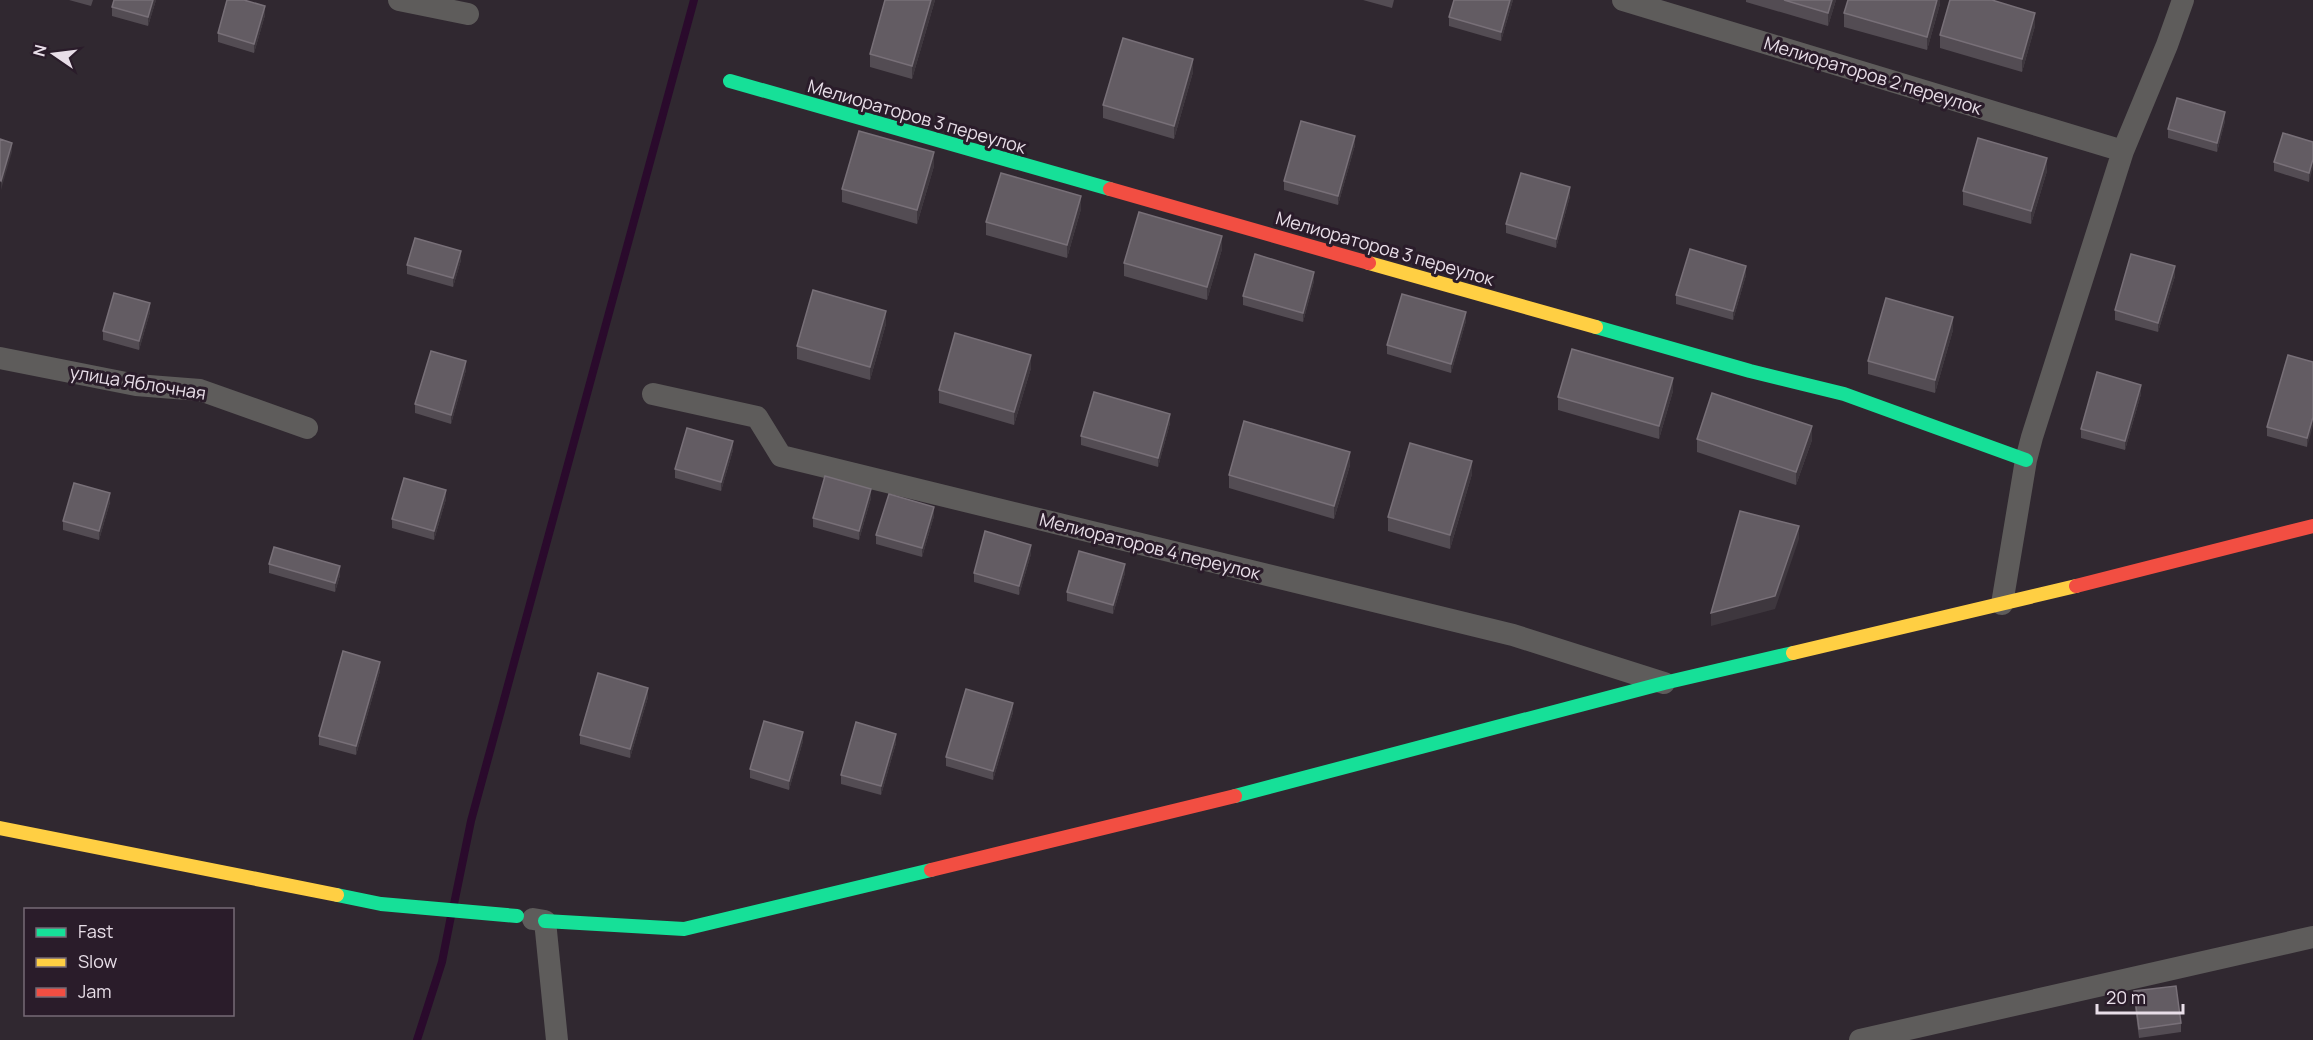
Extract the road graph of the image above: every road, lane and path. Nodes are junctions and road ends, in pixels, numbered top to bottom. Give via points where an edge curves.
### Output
1 (399, 0) edge
2 (1623, 0) edge
3 (2184, 0) edge
4 (468, 14) dead end
5 (730, 81) dead end
6 (2122, 151) junction
7 (0, 358) edge
8 (653, 394) dead end
9 (307, 428) dead end
10 (2026, 460) junction
11 (2313, 526) edge
12 (2002, 604) junction
13 (1664, 683) junction
14 (0, 828) edge
15 (517, 916) joint
16 (545, 921) junction
17 (2313, 937) edge
18 (557, 1040) edge
19 (1860, 1040) edge

1 - 4 street
2 - 6 street, Мелиораторов 2 переулок
3 - 6 street
5 - 10 street, Мелиораторов 3 переулок via 1750,371 1844,394
6 - 10 street
7 - 9 street, улица Яблочная via 136,385 200,390
8 - 13 street, Мелиораторов 4 переулок via 758,417 781,456 1514,635
10 - 12 street
11 - 12 street
12 - 13 street
13 - 16 street via 1217,801 684,929
14 - 15 street via 381,904
15 - 16 street
16 - 18 street
17 - 19 street

